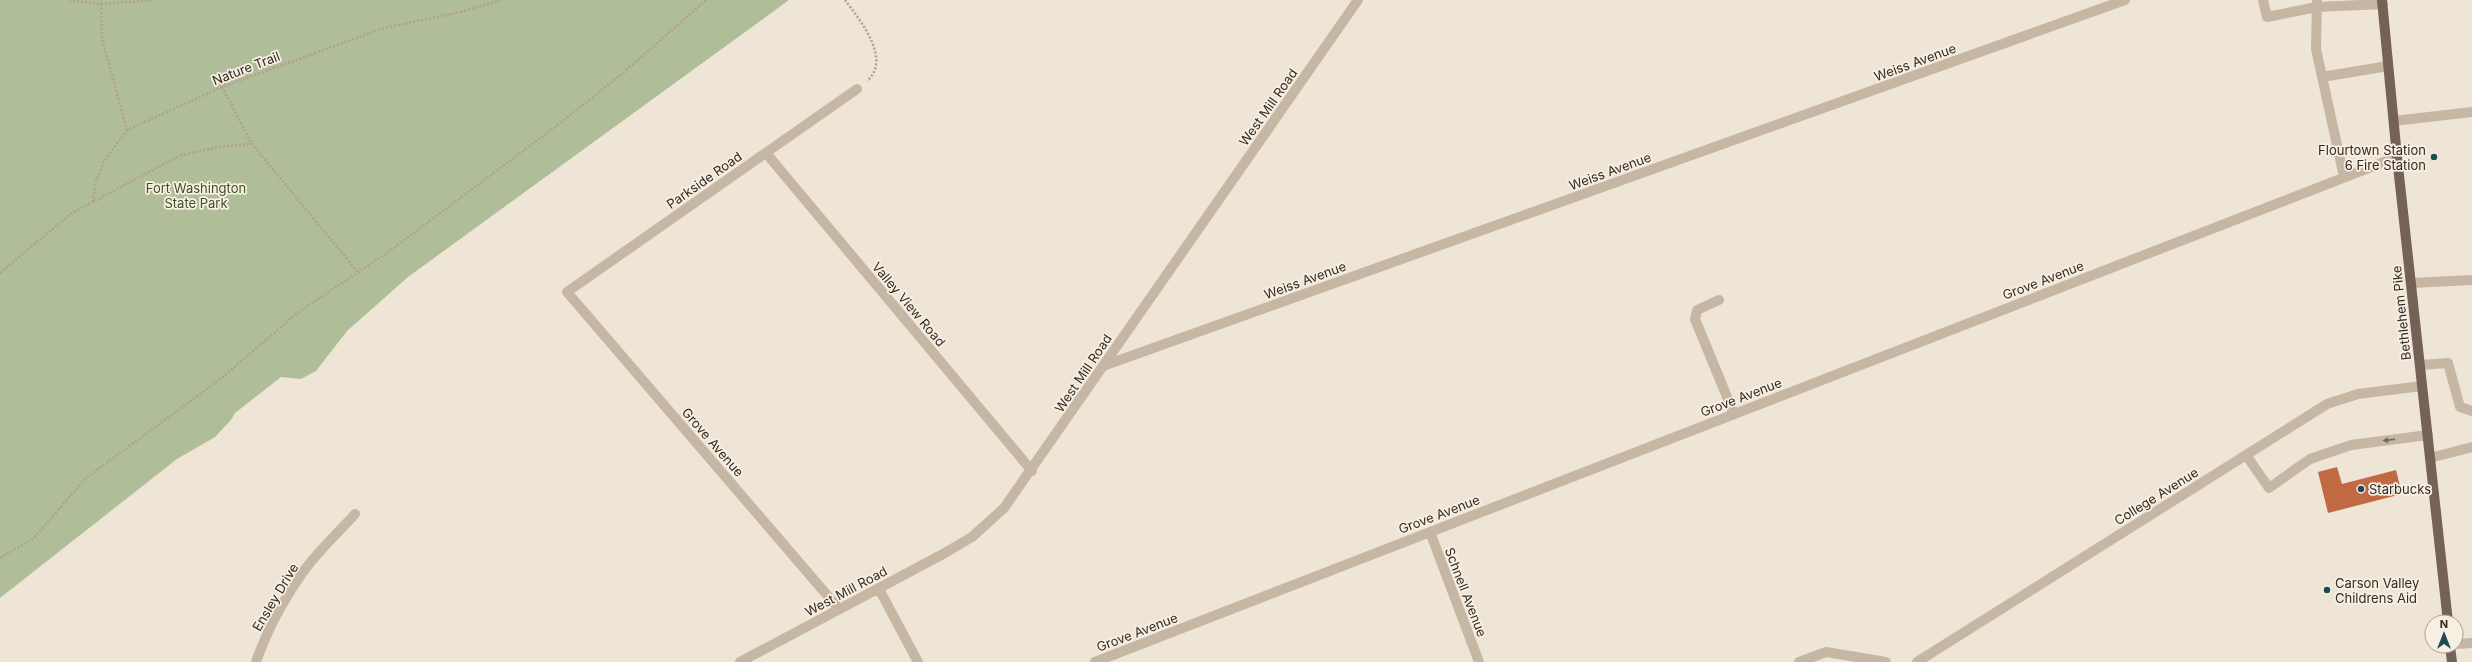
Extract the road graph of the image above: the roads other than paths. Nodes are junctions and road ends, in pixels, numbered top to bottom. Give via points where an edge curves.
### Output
1 (1358, 0) edge
2 (2126, 0) edge
3 (2263, 0) edge
4 (2382, 2) edge
5 (2317, 4) edge
6 (2388, 66) junction
7 (2322, 77) junction
8 (857, 89) road end
9 (2472, 112) edge
10 (2394, 122) junction
11 (766, 152) junction
12 (2397, 157) junction
13 (2344, 177) junction
14 (2472, 280) edge
15 (2411, 283) junction
16 (567, 292) joint
17 (1719, 300) dead end
18 (2420, 365) junction
19 (1103, 366) junction
20 (2422, 386) junction
21 (2472, 411) edge
22 (1734, 414) junction
23 (2428, 435) junction
24 (2472, 447) edge
25 (2246, 455) junction
26 (2430, 458) junction
27 (1032, 472) junction
28 (355, 514) dead end
29 (1430, 532) junction
30 (879, 590) junction
31 (839, 610) junction
32 (2447, 614) edge
33 (1115, 658) edge
34 (256, 662) edge
35 (740, 662) edge
36 (918, 662) edge
37 (1095, 662) edge
38 (1479, 662) edge
39 (1799, 662) edge
40 (1886, 662) edge
41 (1917, 662) edge

1 - 19 street, West Mill Road
2 - 19 street, Weiss Avenue
3 - 5 street via 2267,17
4 - 5 street
4 - 6 main road, Bethlehem Pike
5 - 7 street via 2316,49
6 - 7 street
6 - 10 main road, Bethlehem Pike
7 - 13 street
8 - 11 street, Parkside Road
9 - 10 street
10 - 12 main road, Bethlehem Pike
11 - 16 street, Parkside Road
11 - 27 street, Valley View Road
12 - 13 street, Grove Avenue
12 - 15 main road, Bethlehem Pike
13 - 22 street, Grove Avenue
14 - 15 street
15 - 18 main road, Bethlehem Pike
16 - 31 street, Grove Avenue
17 - 22 street via 1697,310 1695,319
18 - 20 main road, Bethlehem Pike
18 - 21 street via 2448,363 2460,407
19 - 27 street, West Mill Road
20 - 23 main road, Bethlehem Pike
20 - 25 street, College Avenue via 2358,394 2326,404
22 - 29 street, Grove Avenue
23 -> 25 street via 2352,445 2310,459 2269,488
23 - 26 main road, Bethlehem Pike
24 - 26 street
25 - 41 street, College Avenue
26 - 32 main road, Bethlehem Pike
27 - 30 street, West Mill Road via 1004,508 978,532
28 - 34 street, Ensley Drive via 304,571 276,615
29 - 33 street, Grove Avenue
29 - 38 street, Schnell Avenue
30 - 31 street, West Mill Road
30 - 36 street
31 - 35 street, West Mill Road
33 - 37 street, Grove Avenue
39 - 40 street via 1826,652

